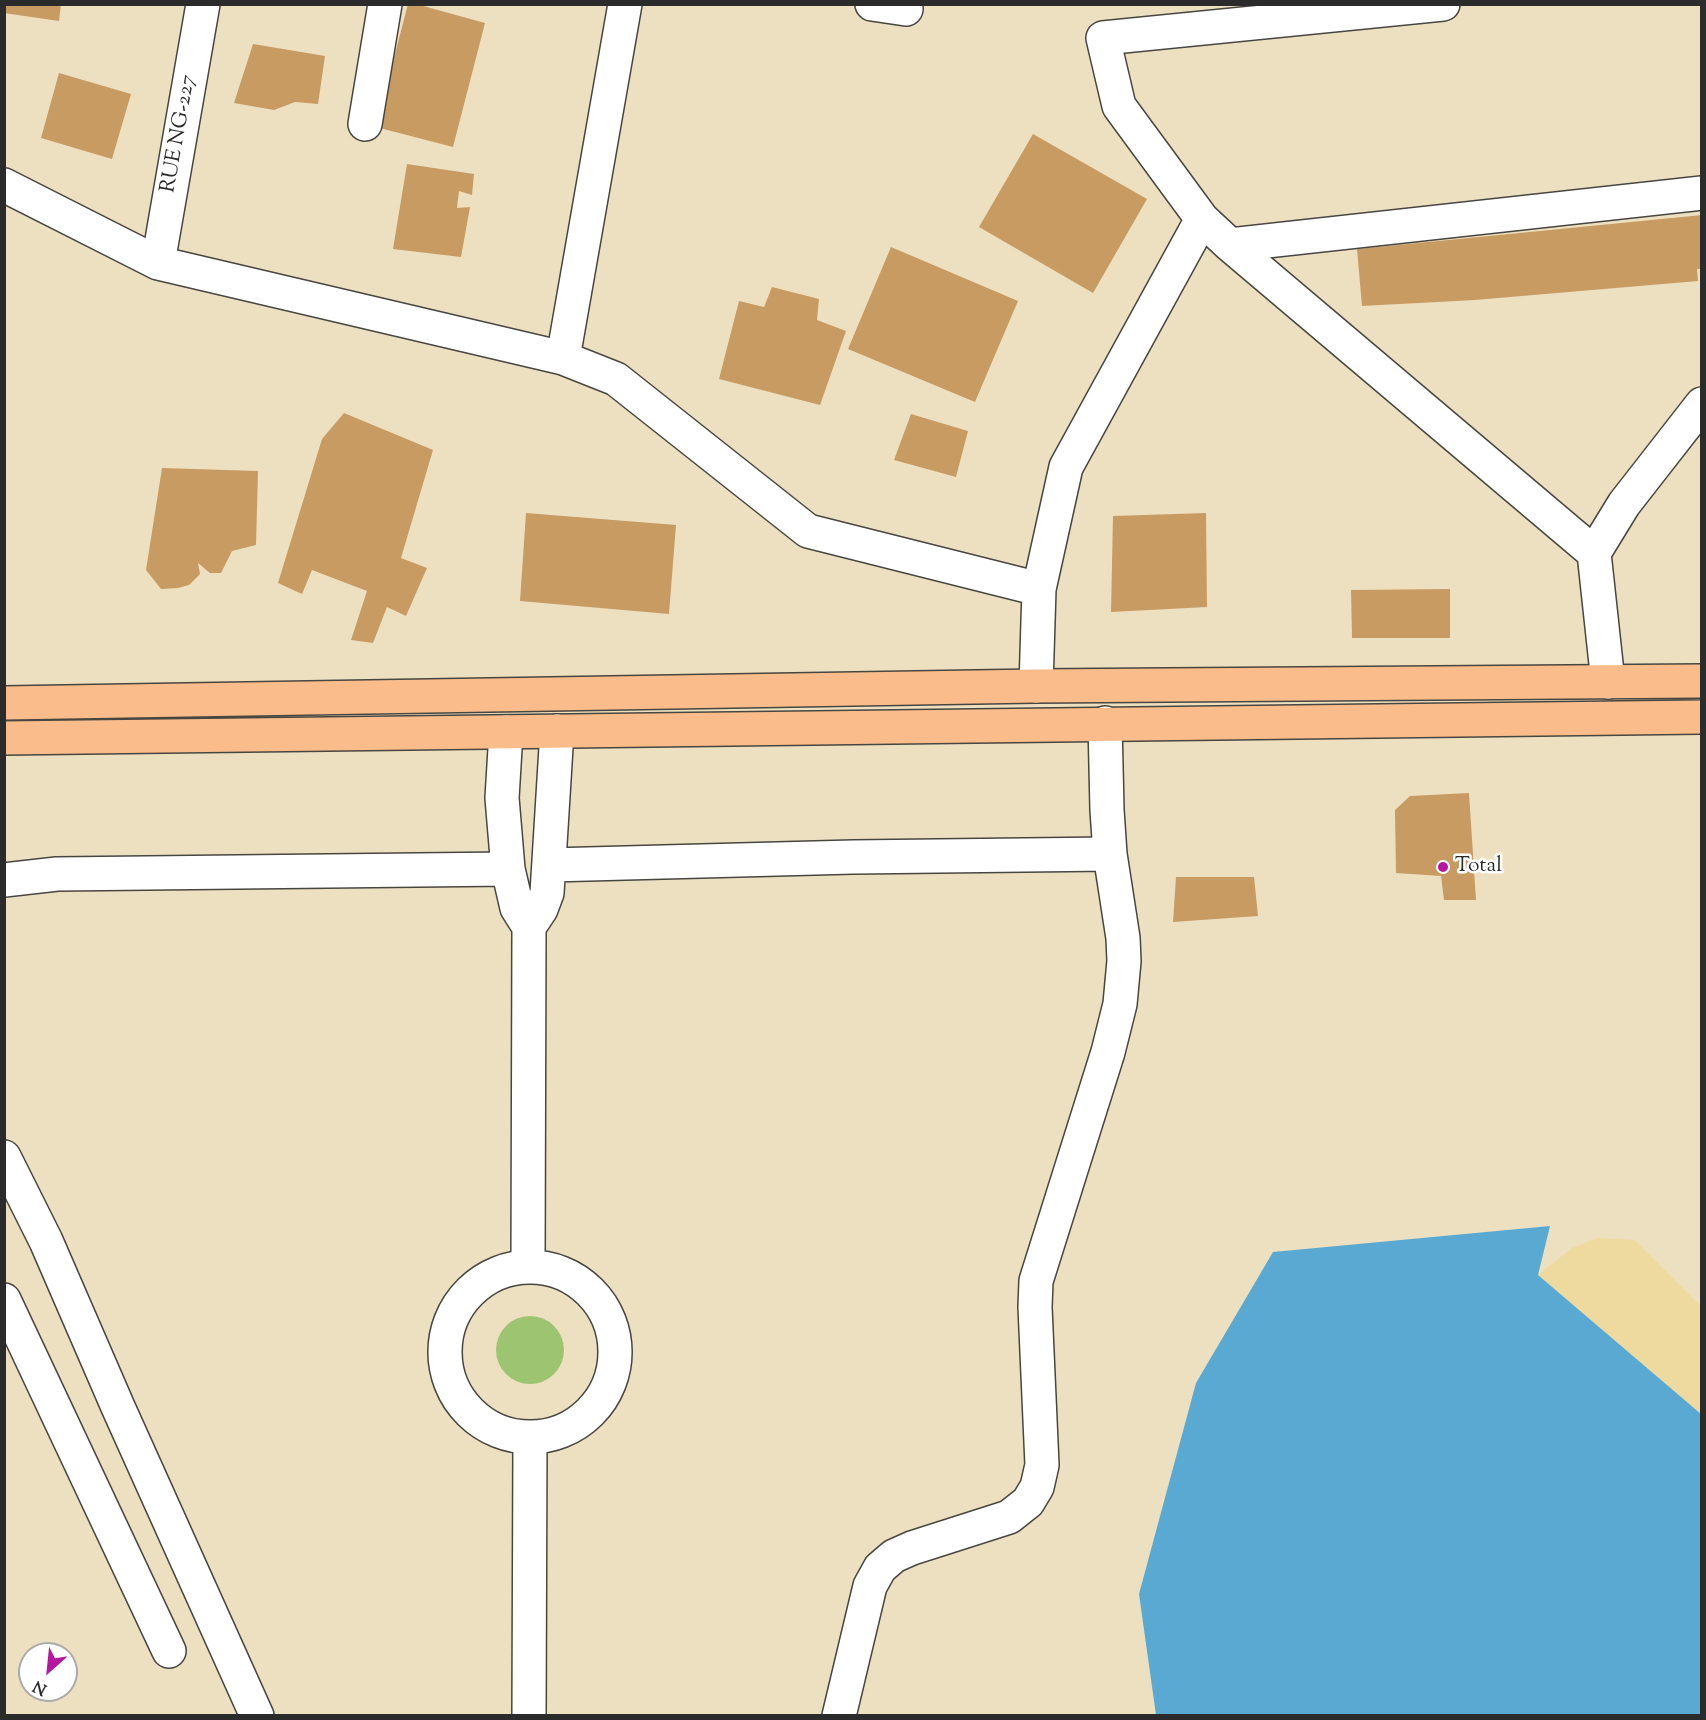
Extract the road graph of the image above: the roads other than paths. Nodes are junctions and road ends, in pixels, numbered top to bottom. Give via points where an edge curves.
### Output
1 (203, 4) edge
2 (385, 4) edge
3 (625, 4) edge
4 (872, 4) edge
5 (1443, 4) edge
6 (906, 9) dead end
7 (365, 124) dead end
8 (4, 185) edge
9 (1701, 193) edge
10 (1202, 219) junction
11 (1230, 245) junction
12 (158, 263) junction
13 (563, 358) junction
14 (1701, 404) edge
15 (1594, 553) junction
16 (1039, 589) junction
17 (1701, 681) edge
18 (1608, 682) junction
19 (1036, 686) junction
20 (4, 703) edge
21 (1701, 717) edge
22 (1105, 723) junction
23 (557, 731) junction
24 (506, 732) junction
25 (4, 738) edge
26 (1110, 854) junction
27 (550, 865) junction
28 (508, 869) junction
29 (4, 880) edge
30 (529, 927) junction
31 (4, 1157) edge
32 (528, 1265) junction
33 (4, 1300) edge
34 (530, 1439) junction
35 (169, 1650) dead end
36 (257, 1716) edge
37 (529, 1716) edge
38 (839, 1716) edge

1 - 12 street, RUE NG-227
2 - 7 street
3 - 13 street
4 - 6 street
5 - 10 street via 1103,38 1119,106
8 - 12 street
9 - 11 street
10 - 11 street
10 - 16 street via 1066,467
11 - 15 street
12 - 13 street
13 - 16 street via 616,379 808,531
14 - 15 street via 1624,504
15 - 18 street
16 - 19 street
17 - 18 highway
18 - 19 highway
19 - 20 highway
21 - 22 highway
22 - 23 highway
22 - 26 street
23 - 24 highway
23 - 27 street
24 - 25 highway
24 - 28 street via 502,798
26 - 27 street
26 - 38 street via 1123,938 1120,1004 1036,1281 1042,1465 1037,1487 1028,1502 1009,1517 912,1548 880,1568 870,1586
27 - 30 street via 547,893
28 - 29 street via 57,874
28 - 30 street via 517,908
30 - 32 street
31 - 36 street via 46,1241
32 - 34 street via 505,1269 478,1284 458,1307 447,1336 445,1367 456,1395 474,1419 500,1434
32 - 34 street via 561,1270 584,1283 601,1302 612,1326 616,1353 611,1379 592,1410 556,1434
33 - 35 street
34 - 37 street

